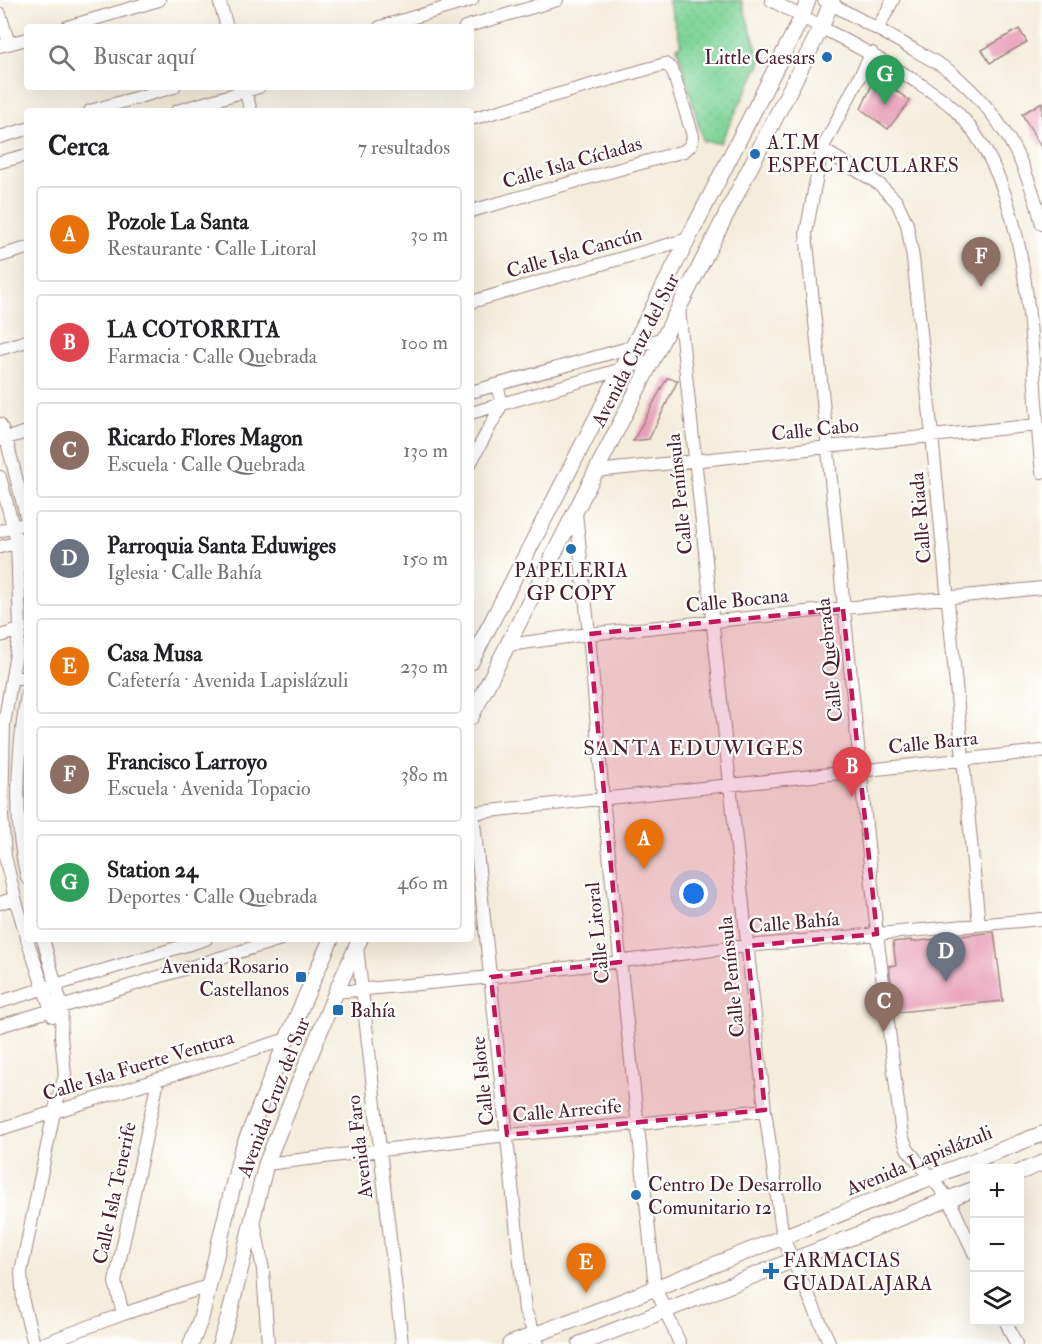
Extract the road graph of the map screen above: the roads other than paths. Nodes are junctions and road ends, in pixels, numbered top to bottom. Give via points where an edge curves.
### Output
1 (159, 0) edge
2 (219, 0) edge
3 (472, 0) edge
4 (557, 0) edge
5 (771, 0) edge
6 (808, 0) edge
7 (893, 0) edge
8 (829, 1) edge
9 (0, 14) edge
10 (802, 17) junction
11 (76, 24) edge
12 (226, 24) edge
13 (390, 24) edge
14 (474, 24) edge
15 (821, 28) junction
16 (878, 28) junction
17 (24, 40) edge
18 (4, 45) edge
19 (872, 53) junction
20 (164, 90) edge
21 (242, 90) edge
22 (245, 90) edge
23 (100, 108) edge
24 (186, 108) edge
25 (250, 108) edge
26 (474, 118) edge
27 (24, 130) edge
28 (0, 137) edge
29 (822, 149) junction
30 (24, 156) edge
31 (0, 162) edge
32 (474, 210) edge
33 (1042, 224) edge
34 (688, 238) junction
35 (24, 249) edge
36 (0, 256) edge
37 (474, 301) edge
38 (1042, 306) edge
39 (1028, 307) junction
40 (679, 309) junction
41 (664, 338) junction
42 (24, 342) edge
43 (632, 347) junction
44 (0, 349) edge
45 (653, 360) junction
46 (621, 369) junction
47 (497, 385) junction
48 (474, 391) edge
49 (502, 404) junction
50 (474, 412) edge
51 (0, 424) edge
52 (1036, 425) junction
53 (24, 433) edge
54 (932, 435) junction
55 (3, 439) edge
56 (826, 448) junction
57 (474, 456) edge
58 (695, 460) junction
59 (596, 471) junction
60 (1042, 472) edge
61 (0, 477) edge
62 (24, 511) edge
63 (576, 513) junction
64 (24, 522) edge
65 (14, 527) junction
66 (0, 531) edge
67 (22, 541) edge
68 (0, 547) edge
69 (1042, 588) edge
70 (947, 598) junction
71 (843, 609) junction
72 (712, 622) junction
73 (20, 630) junction
74 (589, 634) junction
75 (0, 636) edge
76 (508, 645) junction
77 (474, 656) edge
78 (12, 678) junction
79 (24, 678) edge
80 (474, 711) edge
81 (2, 724) edge
82 (1042, 751) edge
83 (963, 759) junction
84 (24, 762) edge
85 (860, 770) junction
86 (730, 784) junction
87 (603, 798) junction
88 (23, 808) edge
89 (474, 813) edge
90 (1, 815) edge
91 (474, 830) edge
92 (21, 854) junction
93 (5, 856) junction
94 (24, 866) edge
95 (15, 898) junction
96 (0, 903) edge
97 (1042, 919) edge
98 (979, 925) junction
99 (24, 928) edge
100 (877, 934) junction
101 (29, 942) edge
102 (43, 942) edge
103 (196, 942) edge
104 (271, 942) edge
105 (330, 942) edge
106 (359, 942) edge
107 (747, 946) junction
108 (620, 962) junction
109 (491, 977) junction
110 (49, 987) junction
111 (361, 989) junction
112 (336, 992) junction
113 (0, 1002) edge
114 (56, 1009) junction
115 (0, 1026) edge
116 (287, 1039) junction
117 (158, 1080) junction
118 (765, 1110) junction
119 (54, 1112) junction
120 (637, 1124) junction
121 (0, 1129) edge
122 (1042, 1134) edge
123 (507, 1135) junction
124 (379, 1150) junction
125 (1042, 1163) edge
126 (266, 1164) junction
127 (1024, 1170) edge
128 (932, 1176) junction
129 (970, 1191) edge
130 (949, 1199) junction
131 (253, 1217) junction
132 (783, 1238) junction
133 (970, 1243) edge
134 (794, 1261) junction
135 (208, 1286) junction
136 (655, 1287) junction
137 (665, 1311) junction
138 (123, 1314) junction
139 (1008, 1326) edge
140 (536, 1340) edge
141 (34, 1344) edge
142 (42, 1344) edge
143 (191, 1344) edge
144 (220, 1344) edge
145 (268, 1344) edge
146 (402, 1344) edge
147 (510, 1344) edge
148 (580, 1344) edge
149 (680, 1344) edge
150 (830, 1344) edge
151 (1016, 1344) edge

1 - 11 street
2 - 12 street
3 - 13 street
4 - 14 street
5 - 10 street
6 - 10 main road, Avenida Cruz del Sur
7 - 16 street
8 - 15 main road, Avenida Cruz del Sur
8 - 16 street
9 - 18 street
10 - 15 street
10 - 34 main road, Avenida Cruz del Sur
15 - 19 street
15 - 40 main road, Avenida Cruz del Sur
16 - 33 street via 950,72 1001,124 1030,182
17 - 18 street
19 - 29 street, Calle Quebrada
19 - 39 street via 954,109 980,141 1004,191 1015,226
20 - 23 street
21 - 24 street
22 - 25 street
26 - 32 street, Calle Isla Cícladas via 663,64 672,69 693,136 684,151
27 - 28 street
29 - 54 street, Calle Riada via 879,184 903,212 913,258
29 - 56 street, Calle Quebrada via 806,233
30 - 31 street
34 - 37 street, Calle Isla Cancún
34 - 43 main road, Avenida Cruz del Sur
35 - 36 street
38 - 39 street
39 - 52 street
40 - 41 main road, Avenida Cruz del Sur
40 - 58 street, Calle Península
41 - 43 street
41 - 45 main road, Avenida Cruz del Sur
42 - 44 street
43 - 46 main road, Avenida Cruz del Sur
43 - 47 street
45 - 46 street
45 - 59 main road, Avenida Cruz del Sur
46 - 49 street
46 - 77 main road, Avenida Cruz del Sur
47 - 48 street
47 - 49 street
49 - 50 street
49 - 57 street
51 - 55 street
52 - 54 street, Calle Cabo
52 - 60 street
53 - 55 street
54 - 56 street, Calle Cabo
54 - 70 street, Calle Riada
55 - 62 street
56 - 58 street, Calle Cabo
56 - 71 street, Calle Quebrada
58 - 59 street, Calle Cabo
58 - 72 street, Calle Península
59 - 63 main road, Avenida Cruz del Sur
61 - 65 street
63 - 74 street, Calle Litoral
63 - 76 main road, Avenida Cruz del Sur
64 - 65 street
65 - 66 street
65 - 67 street
67 - 68 street
67 - 73 street
69 - 70 street, Calle Bocana
70 - 71 street, Calle Bocana
70 - 83 street, Calle Riada
71 - 72 street, Calle Bocana
71 - 85 street, Calle Quebrada
72 - 74 street, Calle Bocana
72 - 86 street, Calle Península
73 - 75 street
73 - 78 street
74 - 76 street, Calle Bocana
74 - 87 street, Calle Litoral
76 - 80 main road, Avenida Cruz del Sur
78 - 79 street
78 - 81 street
81 - 90 street
82 - 83 street, Calle Barra
83 - 85 street, Calle Barra
83 - 98 street, Calle Riada
84 - 88 street
85 - 86 street, Calle Barra
85 - 100 street, Calle Quebrada
86 - 87 street, Calle Barra
86 - 107 street, Calle Península
87 - 89 street, Calle Barra
87 - 108 street, Calle Litoral
88 - 92 street
90 - 93 street
91 - 109 street, Calle Islote
92 - 93 street
92 - 94 street
93 - 95 street
95 - 96 street
95 - 99 street
97 - 98 street, Calle Bahía
98 - 100 street, Calle Bahía
100 - 107 street, Calle Bahía
100 - 128 street, Calle Quebrada via 902,1136 908,1150
101 - 110 street
102 - 110 street
103 - 110 street
104 - 114 street
105 - 116 main road, Avenida Cruz del Sur
106 - 111 street, Avenida Faro
106 - 112 main road, Avenida Cruz del Sur
107 - 108 street, Calle Bahía
107 - 118 street, Calle Península
108 - 109 street, Calle Bahía
108 - 120 street, Calle Litoral
109 - 111 street, Calle Bahía
109 - 123 street, Calle Islote
110 - 113 street
110 - 114 street
111 - 112 street, Calle Bahía
111 - 124 street, Avenida Faro
112 - 126 main road, Avenida Cruz del Sur
114 - 115 street
114 - 119 street via 65,1075
116 - 117 street, Calle Isla Fuerte Ventura
116 - 135 main road, Avenida Cruz del Sur via 241,1153
117 - 119 street, Calle Isla Fuerte Ventura
117 - 138 street, Calle Isla Tenerife via 115,1282
118 - 120 street, Calle Arrecife
118 - 132 street, Calle Península
119 - 121 street, Calle Isla Fuerte Ventura
119 - 141 street via 21,1272 23,1302
120 - 123 street, Calle Arrecife
120 - 136 street, Calle Litoral
122 - 128 main road, Avenida Lapislázuli
123 - 124 street, Calle Arrecife
123 - 140 street, Calle Islote via 525,1310
124 - 126 street, Calle Arrecife
124 - 146 street, Avenida Faro
125 - 127 main road
126 - 131 main road, Avenida Cruz del Sur
128 - 130 street, Calle Quebrada
128 - 132 main road, Avenida Lapislázuli
129 - 130 main road
130 - 133 street, Calle Quebrada
130 - 134 main road
131 - 144 main road, Avenida Cruz del Sur
131 - 145 street
132 - 134 street, Calle Península
132 - 136 main road, Avenida Lapislázuli
134 - 137 main road
134 - 150 street, Calle Península
135 - 138 street
135 - 143 main road, Avenida Cruz del Sur
136 - 137 street, Calle Litoral
136 - 140 main road, Avenida Lapislázuli
137 - 148 main road
137 - 149 street, Calle Litoral
138 - 142 street
139 - 151 street
140 - 147 main road, Avenida Lapislázuli

